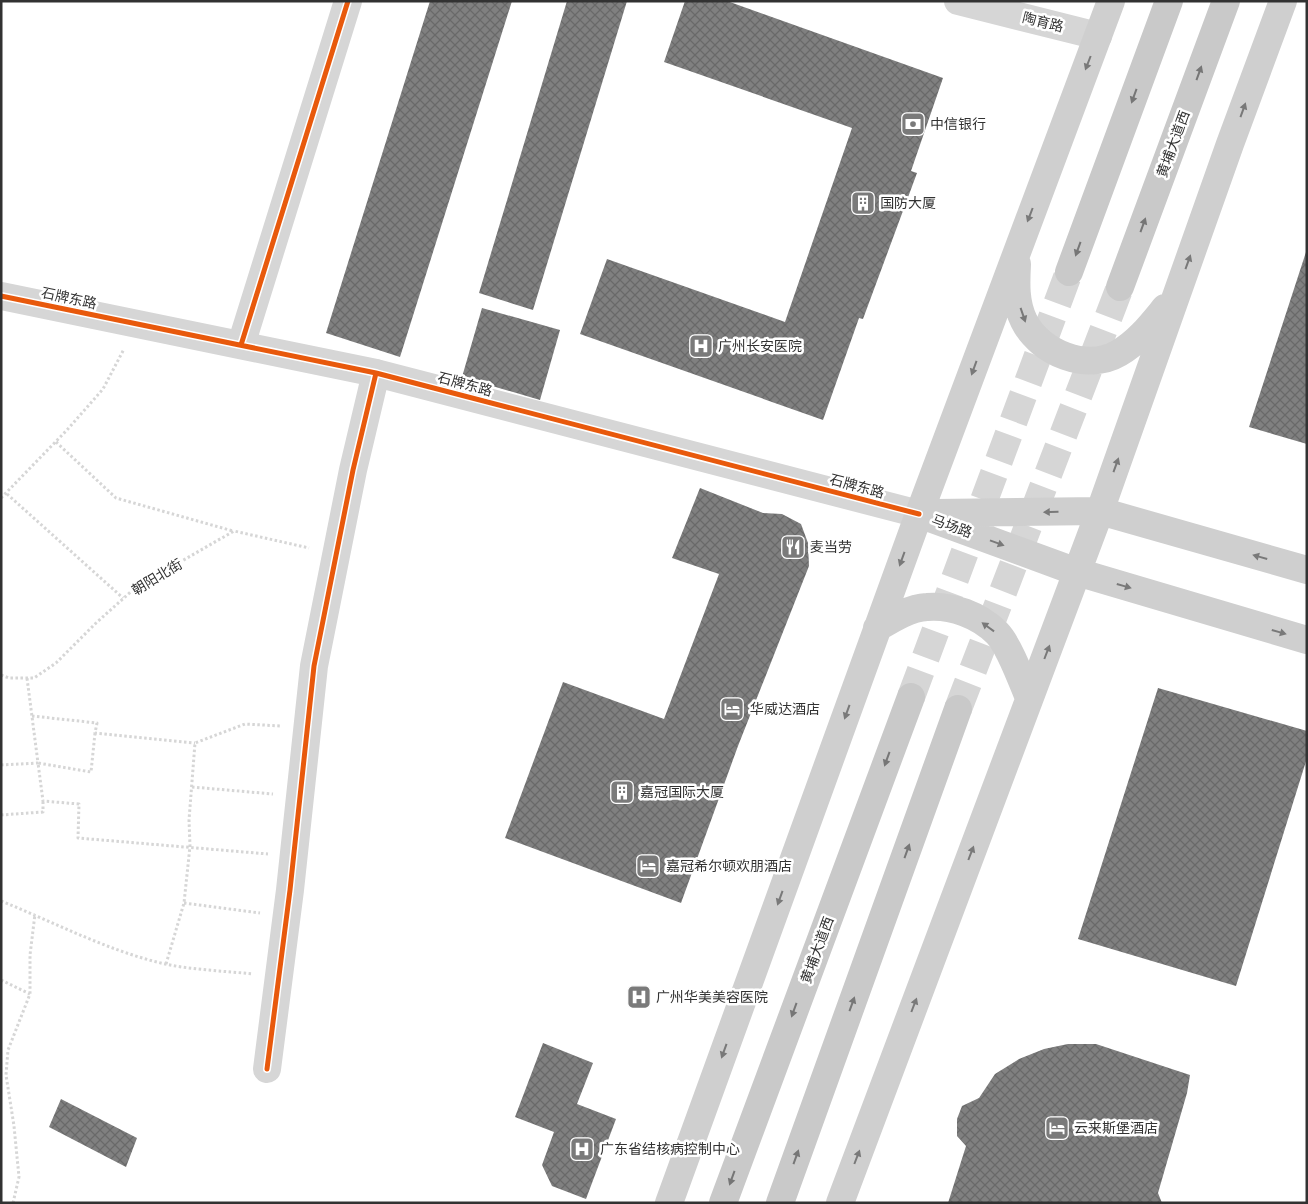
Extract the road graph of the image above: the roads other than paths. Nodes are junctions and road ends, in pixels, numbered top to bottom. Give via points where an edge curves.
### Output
1 (348, 1) edge
2 (958, 1) edge
3 (1111, 1) edge
4 (1169, 1) edge
5 (1226, 1) edge
6 (1283, 1) edge
7 (1098, 36) junction
8 (1017, 250) junction
9 (1069, 272) tunnel mouth
10 (1120, 287) tunnel mouth
11 (1176, 295) junction
12 (1, 296) edge
13 (241, 345) junction
14 (376, 372) junction
15 (1100, 511) junction
16 (918, 514) junction
17 (1307, 570) edge
18 (1077, 572) junction
19 (877, 628) junction
20 (1307, 640) edge
21 (910, 697) tunnel mouth
22 (1029, 698) junction
23 (958, 709) tunnel mouth
24 (267, 1069) dead end
25 (668, 1203) edge
26 (722, 1203) edge
27 (780, 1203) edge
28 (840, 1203) edge

1 - 13 street
2 - 7 street, 陶育路
3 - 7 main road
4 -> 9 main road
10 -> 5 main road, 黄埔大道西
11 -> 6 main road
7 -> 8 main road
8 -> 11 main road via 1016,292 1024,321 1040,342 1064,356 1095,362 1118,354 1139,339
8 -> 16 main road
15 -> 11 main road
12 - 13 street, 石牌东路
13 - 14 street, 石牌东路
14 - 16 street, 石牌东路
14 - 24 street via 314,666
15 -> 16 main road, 马场路
17 -> 15 main road, 马场路
15 - 18 main road
16 -> 18 main road, 马场路
16 -> 19 main road
18 -> 20 main road, 马场路
22 -> 18 main road
22 -> 19 main road via 1014,661 998,634 959,610 926,607 900,615
19 -> 25 main road
21 -> 26 main road, 黄埔大道西
28 -> 22 main road
27 -> 23 main road

